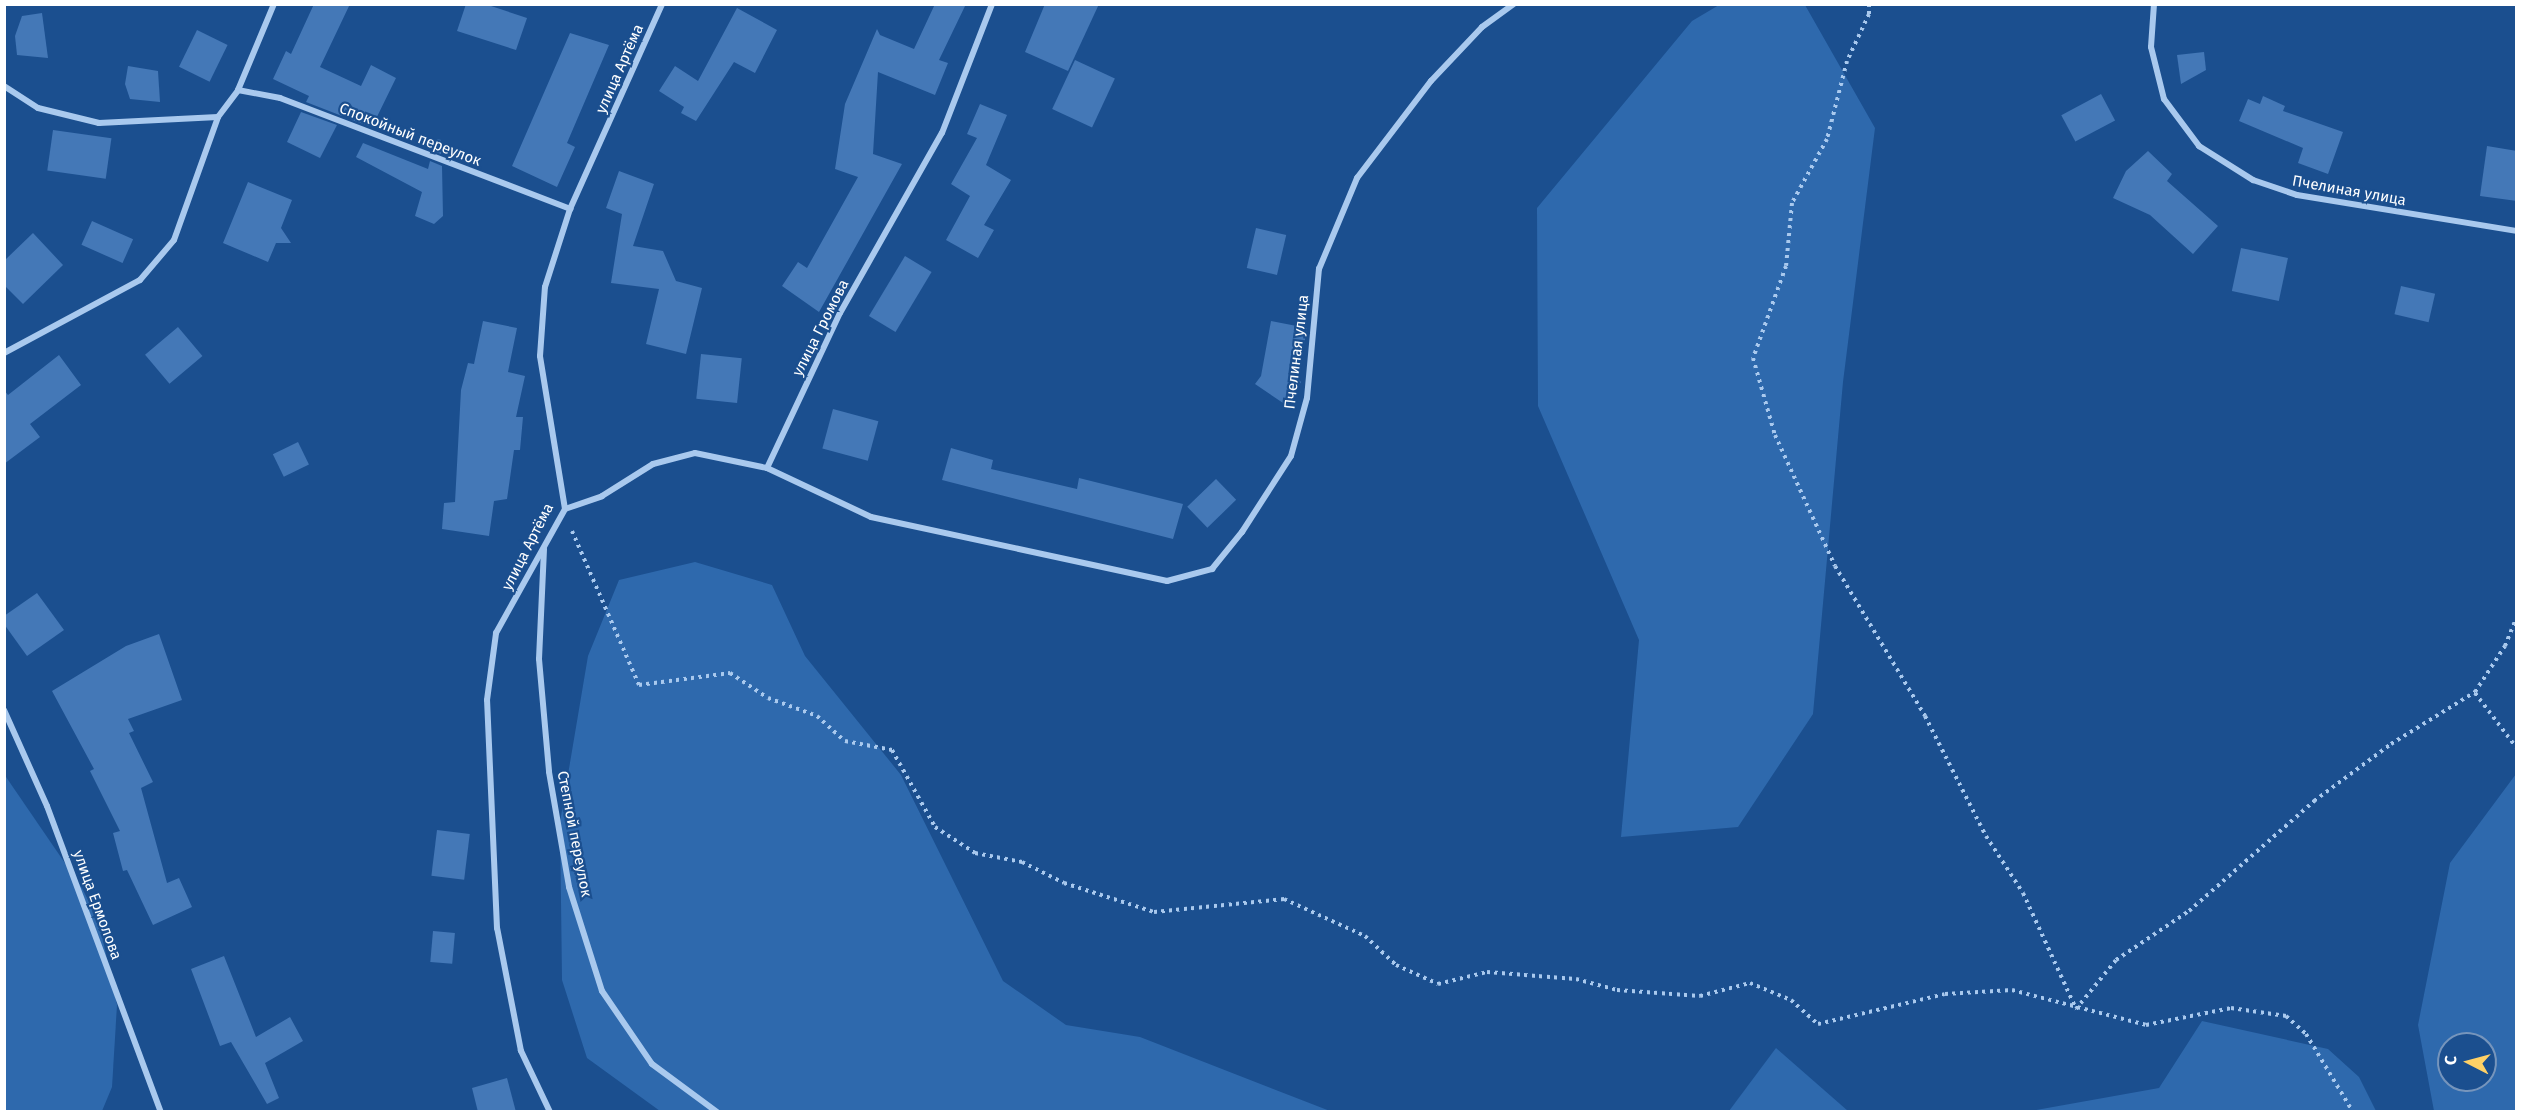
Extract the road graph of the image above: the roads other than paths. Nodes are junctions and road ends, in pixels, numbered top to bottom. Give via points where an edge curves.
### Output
1 (274, 4) edge
2 (662, 4) edge
3 (992, 4) edge
4 (1514, 4) edge
5 (2154, 4) edge
6 (4, 86) edge
7 (238, 90) junction
8 (218, 117) junction
9 (570, 209) junction
10 (2517, 231) edge
11 (4, 353) edge
12 (767, 468) junction
13 (564, 510) junction
14 (544, 546) junction
15 (4, 710) edge
16 (161, 1112) edge
17 (550, 1112) edge
18 (717, 1112) edge

1 - 7 street
2 - 9 street, улица Артёма
3 - 12 street, улица Громова via 942,132 840,312
4 - 12 street, Пчелиная улица via 1482,27 1431,81 1357,177 1318,269 1307,398 1291,456 1248,524 1212,569 1167,581 872,517
5 - 10 street, Пчелиная улица via 2151,47 2164,99 2199,146 2253,180 2296,195
6 - 8 street via 38,108 99,123
7 - 8 street
7 - 9 street, Спокойный переулок via 280,98
8 - 11 street via 174,240 140,280
9 - 13 street, улица Артёма via 545,287 540,356
12 - 13 street via 695,453 652,464 602,496
13 - 14 street, улица Артёма
14 - 17 street, улица Артёма via 496,633 487,700 497,928 521,1052
14 - 18 street, Степной переулок via 539,659 549,772 569,887 602,991 652,1064
15 - 16 street, улица Ермолова via 48,806

